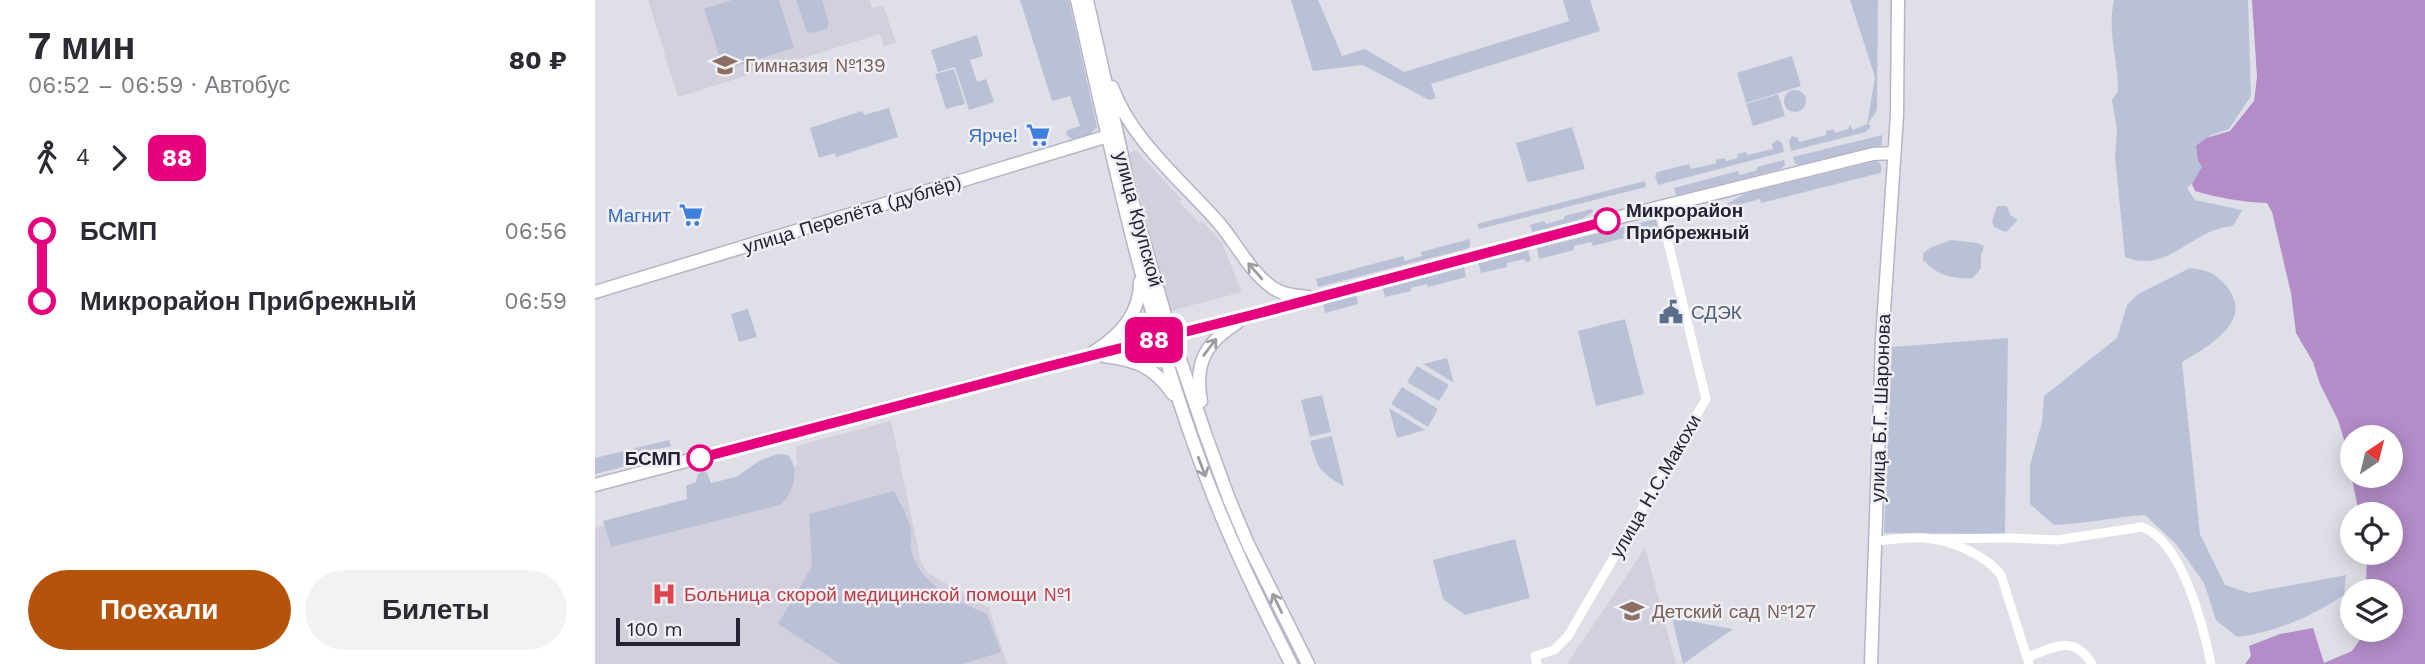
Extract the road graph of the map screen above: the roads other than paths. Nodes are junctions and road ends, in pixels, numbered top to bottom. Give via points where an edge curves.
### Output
1 (1077, 0) edge
2 (1087, 0) edge
3 (1898, 0) edge
4 (1100, 54) junction
5 (1108, 136) junction
6 (1894, 153) junction
7 (1660, 209) junction
8 (1140, 267) junction
9 (595, 292) edge
10 (1315, 298) junction
11 (1256, 314) junction
12 (1167, 336) junction
13 (1086, 356) junction
14 (1179, 403) junction
15 (1206, 436) junction
16 (595, 485) edge
17 (1935, 539) junction
18 (1874, 541) junction
19 (1536, 660) edge
20 (2029, 661) edge
21 (1291, 664) edge
22 (1308, 664) edge
23 (1871, 664) edge
24 (2092, 664) edge
25 (2211, 664) edge

1 - 5 main road, улица Крупской
2 - 4 main road, улица Крупской
3 - 6 main road, улица Б.Г. Шаронова
10 -> 4 main road via 1276,290 1252,268 1218,222 1136,131 1113,91
4 - 12 main road, улица Крупской
5 - 8 main road, улица Крупской
5 - 9 main road, улица Перелёта (дублёр)
6 - 7 main road via 1873,154
6 - 18 main road, улица Б.Г. Шаронова
7 - 10 main road
7 - 19 street, улица Н.С.Макохи via 1706,399 1568,636
8 - 12 main road, улица Крупской
8 - 13 main road via 1140,294 1132,316 1111,339
10 - 11 main road
11 - 12 main road
15 -> 11 main road via 1198,385 1203,356 1223,332
12 - 13 main road
12 - 14 main road, улица Крупской
12 - 15 main road, улица Крупской
13 - 14 main road via 1118,358 1147,367
13 - 16 main road
14 -> 21 main road, улица Крупской via 1231,538
22 -> 15 main road, улица Крупской via 1248,544
17 - 18 street
17 - 20 street via 1985,560 2001,575
17 - 25 street via 2057,540 2141,527 2152,531 2182,570
18 - 23 main road, улица Б.Г. Шаронова
20 - 24 street via 2066,645 2078,647

